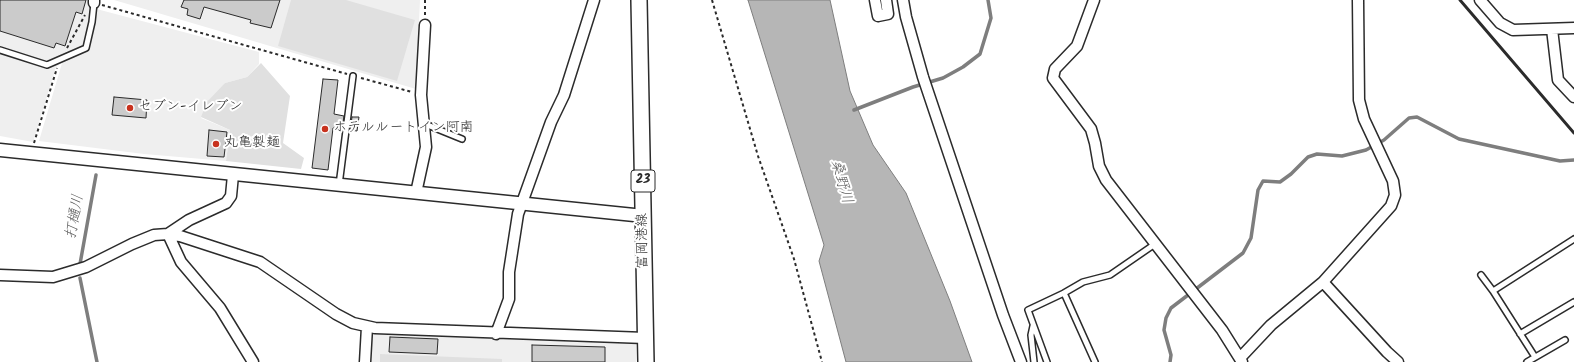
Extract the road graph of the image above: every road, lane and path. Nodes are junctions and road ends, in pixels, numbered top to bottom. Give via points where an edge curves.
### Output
1 (425, 0) edge
2 (594, 0) edge
3 (639, 0) edge
4 (712, 0) edge
5 (875, 0) edge
6 (886, 0) edge
7 (903, 0) edge
8 (1094, 0) edge
9 (1358, 0) edge
10 (1480, 0) edge
11 (94, 2) edge
12 (425, 25) joint
13 (1574, 28) edge
14 (1552, 29) junction
15 (0, 50) edge
16 (62, 57) junction
17 (353, 76) junction
18 (421, 95) junction
19 (1574, 97) edge
20 (425, 124) junction
21 (462, 139) dead end
22 (34, 144) dead end
23 (0, 150) edge
24 (233, 175) junction
25 (339, 186) junction
26 (416, 193) junction
27 (522, 204) junction
28 (644, 216) junction
29 (168, 234) junction
30 (1574, 239) edge
31 (1155, 244) junction
32 (0, 275) edge
33 (1481, 275) dead end
34 (1323, 282) junction
35 (1493, 291) junction
36 (1064, 293) junction
37 (1574, 302) edge
38 (1033, 325) junction
39 (367, 326) junction
40 (496, 334) junction
41 (1520, 334) junction
42 (645, 338) junction
43 (1565, 340) dead end
44 (1535, 357) junction
45 (1241, 360) edge
46 (253, 362) edge
47 (366, 362) edge
48 (646, 362) edge
49 (822, 362) edge
50 (1021, 362) edge
51 (1034, 362) edge
52 (1047, 362) edge
53 (1095, 362) edge
54 (1398, 362) edge
55 (1527, 362) edge

1 - 12 path
2 - 27 street via 564,95 551,122
3 - 28 main road, 富岡港線 / 23
4 - 49 path via 758,156 794,259
5 - 6 street via 878,16 888,14
7 - 50 street via 923,77
8 - 31 street via 1077,46 1055,69 1053,78 1091,129 1099,166 1106,180
9 - 34 street via 1359,100 1364,119 1393,181 1395,195 1391,206
10 - 14 street via 1500,23 1513,30
11 - 16 path via 80,22
11 - 16 lane via 86,48
11 - 17 path
12 - 18 street
13 - 14 street
14 - 19 street via 1558,80
15 - 16 lane via 47,65
16 - 22 path
17 - 18 path
17 - 25 lane
18 - 20 street
20 - 21 lane
20 - 26 street via 426,147
23 - 24 street
24 - 25 street
24 - 29 street via 231,196 226,203 189,220
25 - 26 street
26 - 27 street
27 - 28 street
27 - 40 street via 518,214 509,272 509,299
28 - 42 main road, 富岡港線 / 23
29 - 32 street via 154,235 86,267 53,276
29 - 39 street via 260,262 336,314 353,323
29 - 46 street via 181,262 220,308
30 - 35 lane
31 - 36 lane via 1110,274 1083,282
31 - 45 street via 1222,330
33 - 35 lane
34 - 45 street via 1271,325
34 - 54 street
35 - 41 lane
36 - 38 lane via 1028,310
36 - 53 lane
37 - 41 lane
38 - 51 lane via 1031,335
38 - 52 lane
39 - 40 street
39 - 47 street
40 - 42 street
41 - 44 lane
42 - 48 main road, 富岡港線 / 23
43 - 44 lane
44 - 55 lane

